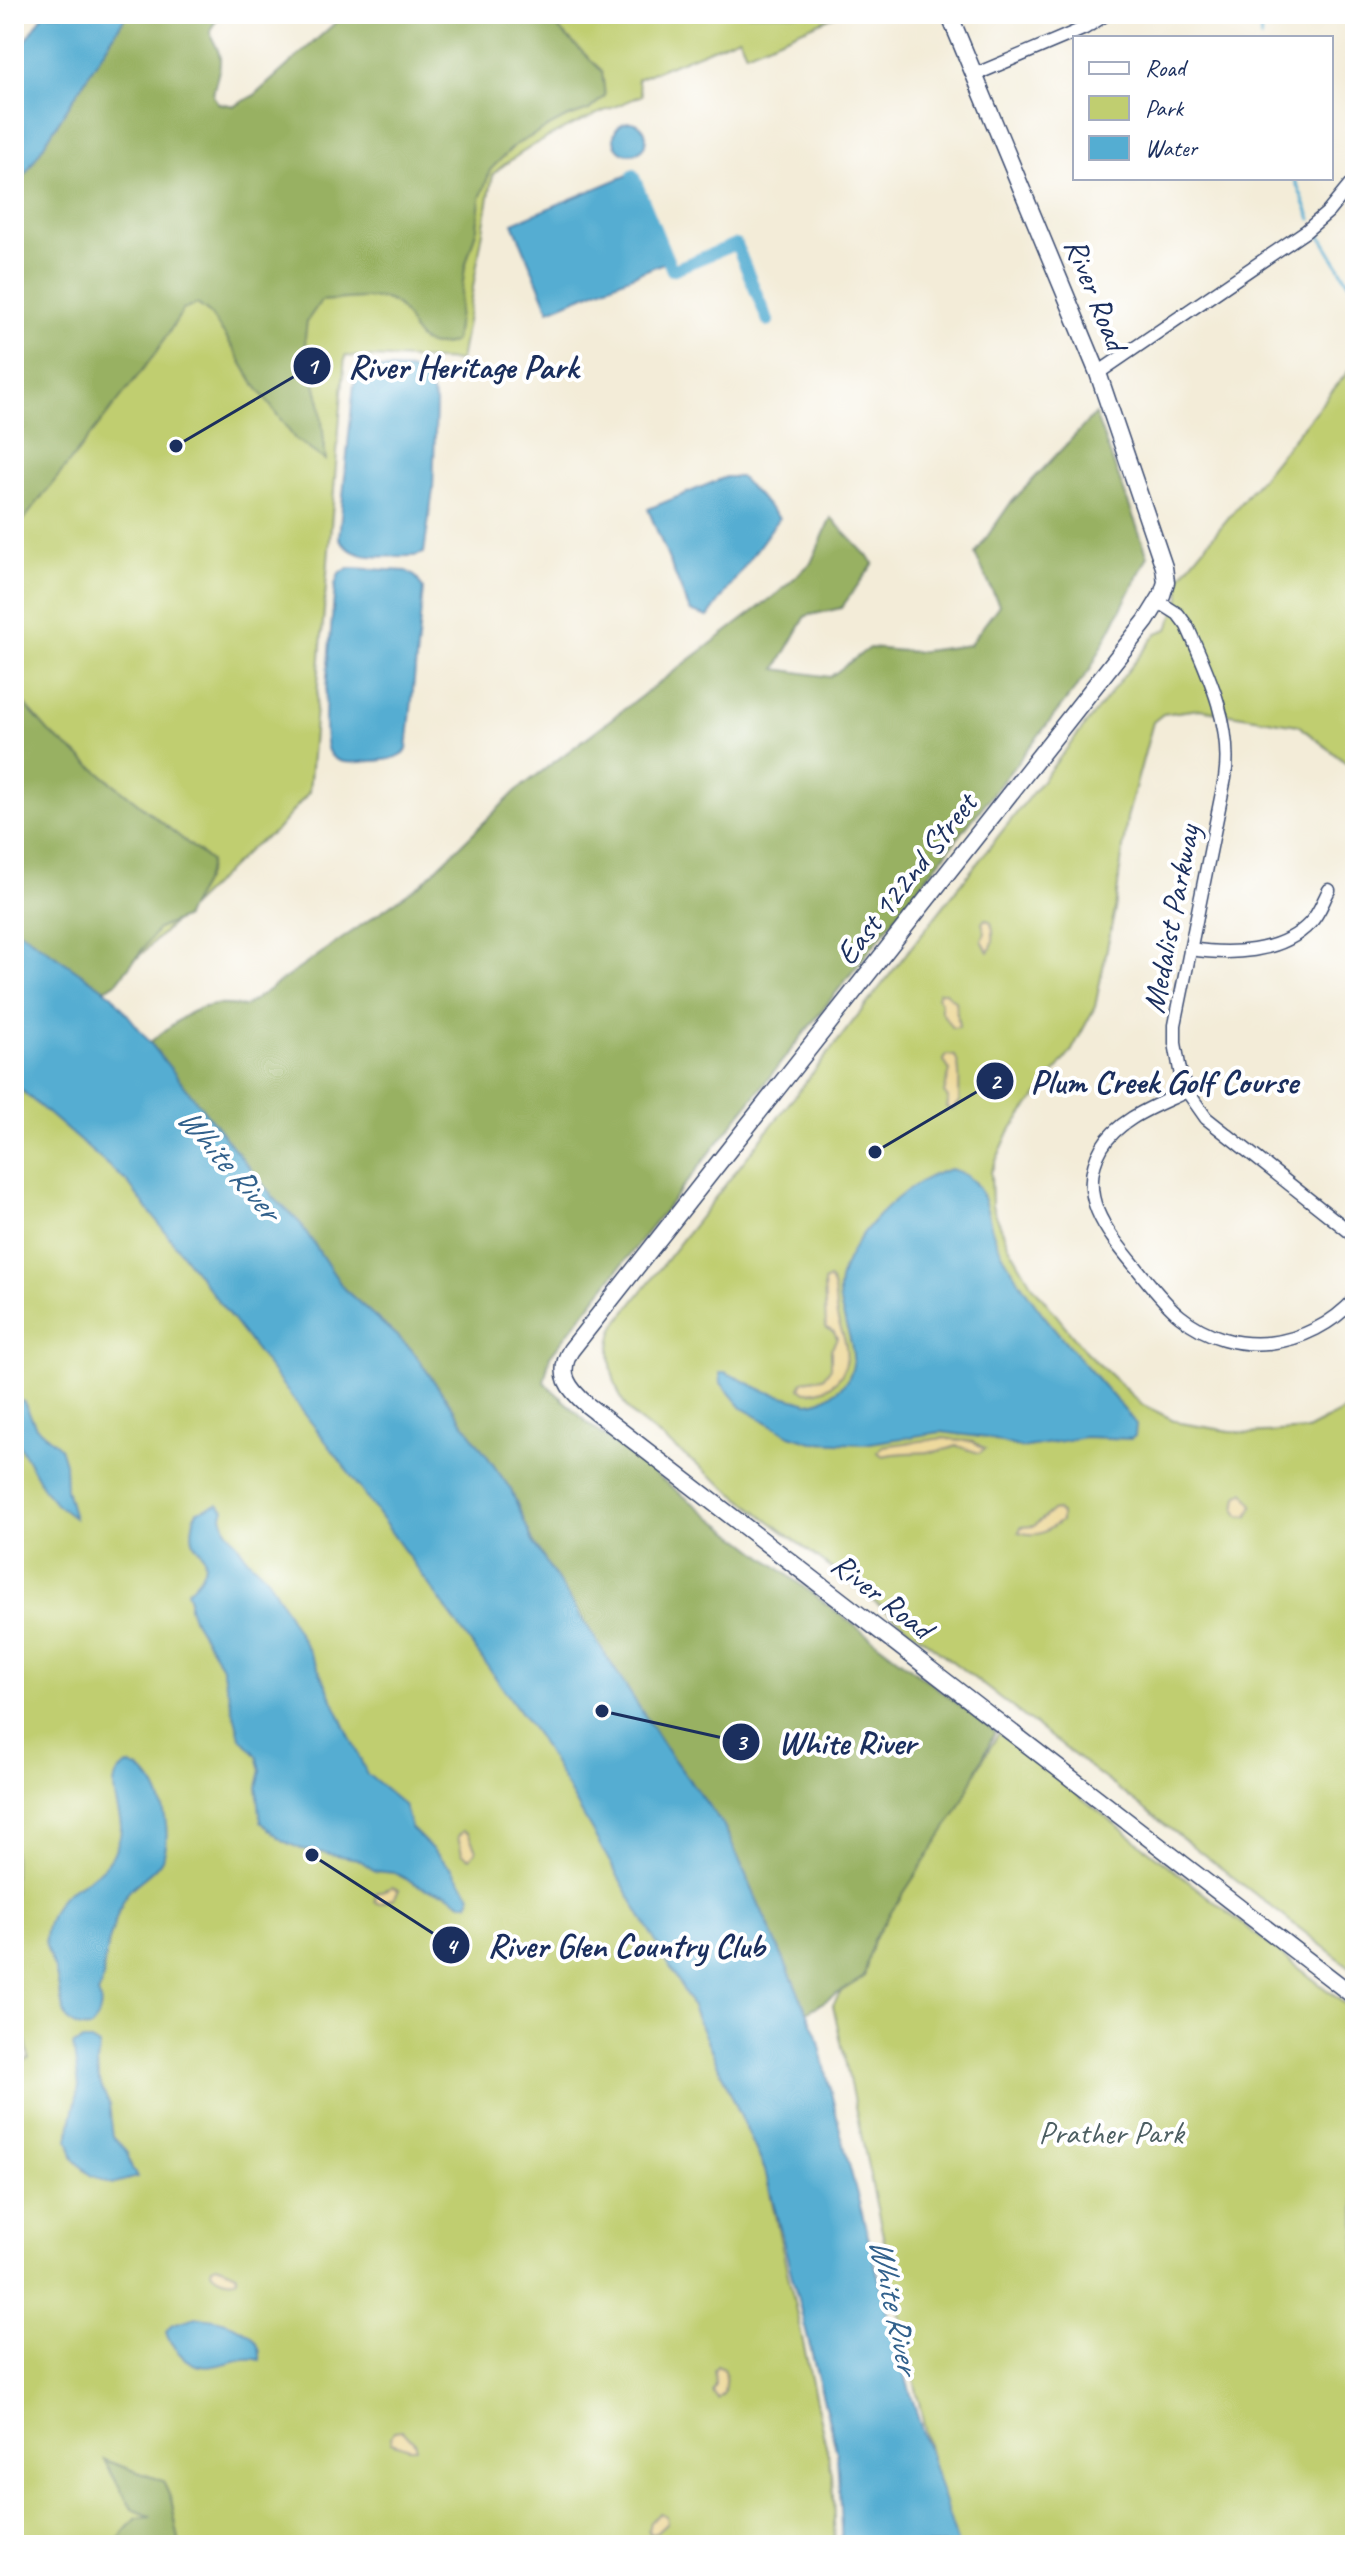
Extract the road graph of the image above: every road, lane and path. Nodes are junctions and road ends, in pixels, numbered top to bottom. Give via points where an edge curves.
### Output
1 (949, 14) edge
2 (1107, 14) edge
3 (974, 75) junction
4 (1355, 179) edge
5 (1098, 373) junction
6 (1159, 602) junction
7 (1329, 890) dead end
8 (1190, 949) junction
9 (1187, 1091) junction
10 (698, 1190) joint
11 (1355, 1236) edge
12 (1355, 1299) edge
13 (1355, 1997) edge

1 - 3 street, River Road
2 - 3 street
3 - 5 street, River Road
4 - 5 street via 1306,231
5 - 6 street, River Road via 1164,567 1166,582
6 - 8 street, Medalist Parkway via 1187,626 1227,735 1225,778
6 - 10 street, East 122nd Street
7 - 8 street via 1310,924 1285,939 1234,953
8 - 9 street, Medalist Parkway via 1175,1025
9 - 11 street, Medalist Parkway via 1217,1129
9 - 12 street via 1124,1123 1097,1156 1092,1200 1118,1246 1178,1315 1233,1341 1263,1344 1303,1336 1333,1320
10 - 13 street, River Road via 568,1355 563,1371 572,1391

